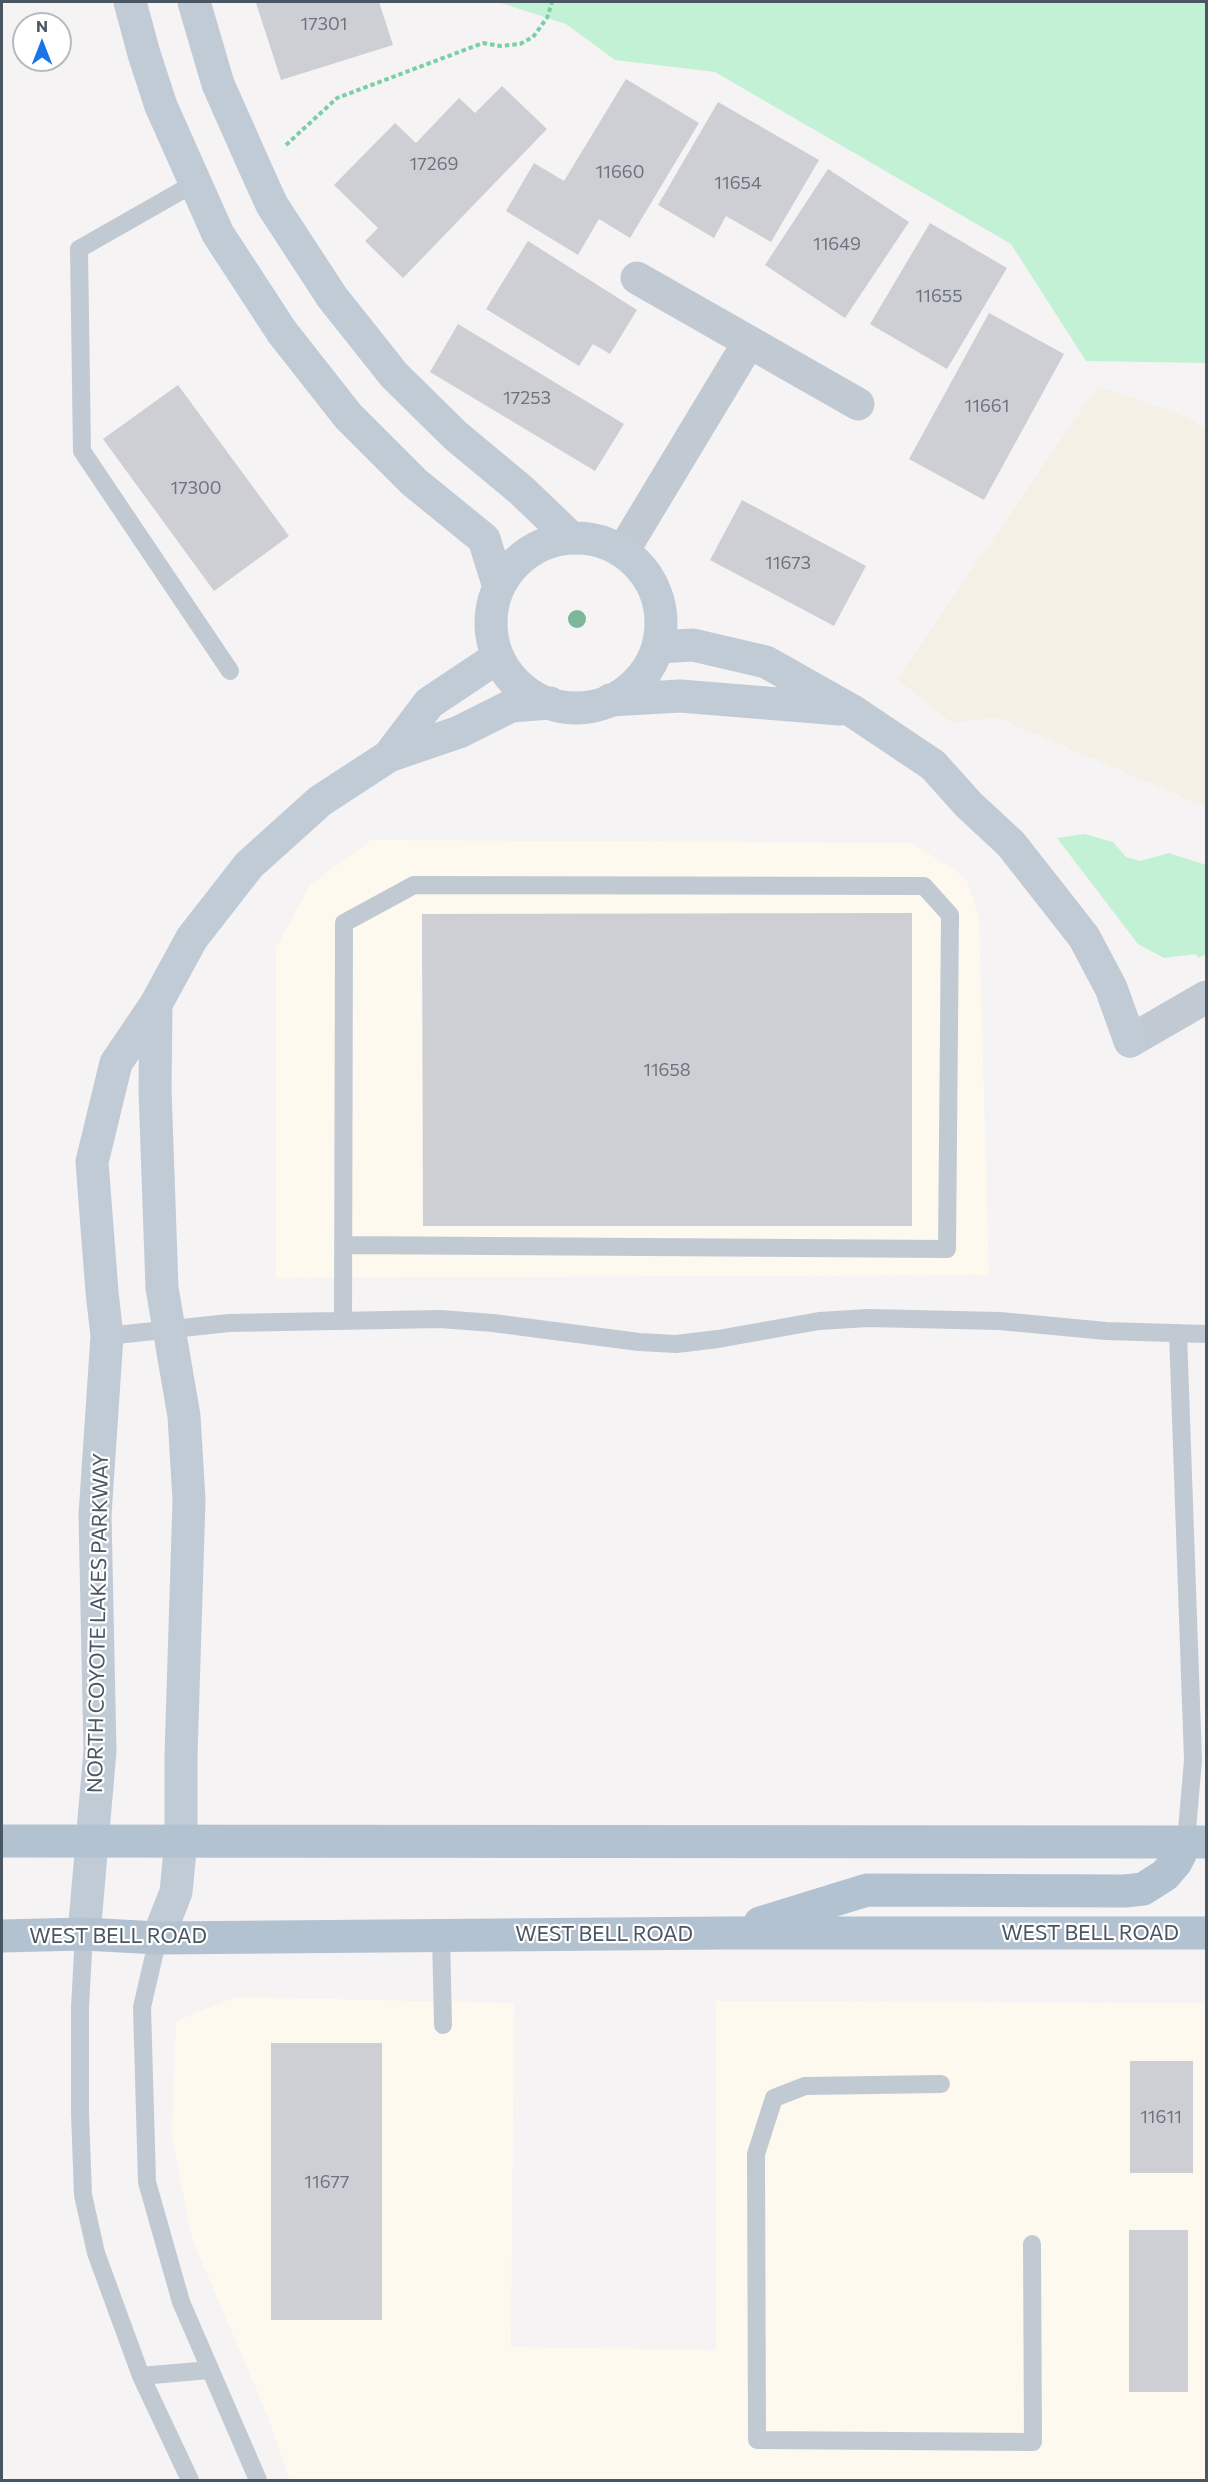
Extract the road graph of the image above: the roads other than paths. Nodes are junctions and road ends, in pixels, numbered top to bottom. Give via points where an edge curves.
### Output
1 (130, 2) edge
2 (194, 2) edge
3 (195, 183) junction
4 (638, 278) dead end
5 (749, 342) junction
6 (858, 404) dead end
7 (570, 537) junction
8 (623, 551) junction
9 (499, 587) junction
10 (658, 646) junction
11 (498, 657) junction
12 (230, 671) dead end
13 (610, 700) junction
14 (550, 703) junction
15 (851, 710) junction
16 (389, 756) junction
17 (1206, 997) edge
18 (156, 1004) junction
19 (344, 1245) junction
20 (343, 1321) junction
21 (167, 1328) junction
22 (1178, 1333) junction
23 (1206, 1334) edge
24 (107, 1336) junction
25 (2, 1841) edge
26 (181, 1841) junction
27 (93, 1842) junction
28 (1196, 1842) edge
29 (726, 1933) junction
30 (1206, 1933) edge
31 (84, 1934) junction
32 (441, 1935) junction
33 (2, 1936) edge
34 (158, 1938) junction
35 (443, 2025) dead end
36 (941, 2084) dead end
37 (1032, 2244) dead end
38 (209, 2370) junction
39 (141, 2376) junction
40 (190, 2481) edge
41 (258, 2481) edge

1 - 3 street via 161,106
2 - 7 street via 218,84 257,172 273,205 332,297 394,375
3 - 9 street via 218,234 282,332 348,416 414,482 484,539
3 - 12 lane via 79,249 82,451
4 - 5 street
5 - 6 street
5 - 8 street
7 - 8 street via 597,540
7 - 9 street via 528,552
8 - 10 street via 643,569 657,593 662,620
9 - 11 street via 492,609 492,634
10 - 13 street via 648,669 632,688
10 - 15 street via 693,645 766,662
11 - 14 street via 528,693
11 - 16 street, NORTH COYOTE LAKES PARKWAY via 429,703
13 - 14 street via 579,708
13 - 15 street via 680,696
14 - 16 street, NORTH COYOTE LAKES PARKWAY via 511,706 459,732
15 - 17 street via 933,765 1011,844 1084,938 1111,988 1130,1041
16 - 18 street, NORTH COYOTE LAKES PARKWAY via 320,801 249,865 192,938
18 - 21 street, NORTH COYOTE LAKES PARKWAY via 155,1090
18 - 24 street, NORTH COYOTE LAKES PARKWAY via 117,1063 92,1162
19 - 19 lane via 344,923 414,885 924,886 950,915 947,1249
19 - 20 lane
20 - 21 lane
20 - 22 lane via 440,1319 676,1344 819,1321 868,1318 1000,1321
21 - 24 lane
21 - 26 street, NORTH COYOTE LAKES PARKWAY via 183,1416 189,1500
22 - 23 lane
22 - 28 lane
24 - 27 street, NORTH COYOTE LAKES PARKWAY via 95,1515 100,1751
25 - 27 main road
26 - 27 main road
26 - 28 main road
26 - 34 street, NORTH COYOTE LAKES PARKWAY via 176,1892
27 - 31 street, NORTH COYOTE LAKES PARKWAY
28 - 29 main road via 1165,1875 1143,1889 867,1890
29 - 30 main road, WEST BELL ROAD
29 - 32 main road, WEST BELL ROAD
31 - 33 main road, WEST BELL ROAD
31 - 34 main road, WEST BELL ROAD
31 - 39 lane via 80,2031 83,2195 96,2253
32 - 34 main road, WEST BELL ROAD
32 - 35 lane
34 - 38 lane via 142,2007 147,2182 181,2302
36 - 37 lane via 805,2086 774,2098 756,2154 757,2440 1034,2442
38 - 39 lane
38 - 41 lane
39 - 40 lane

